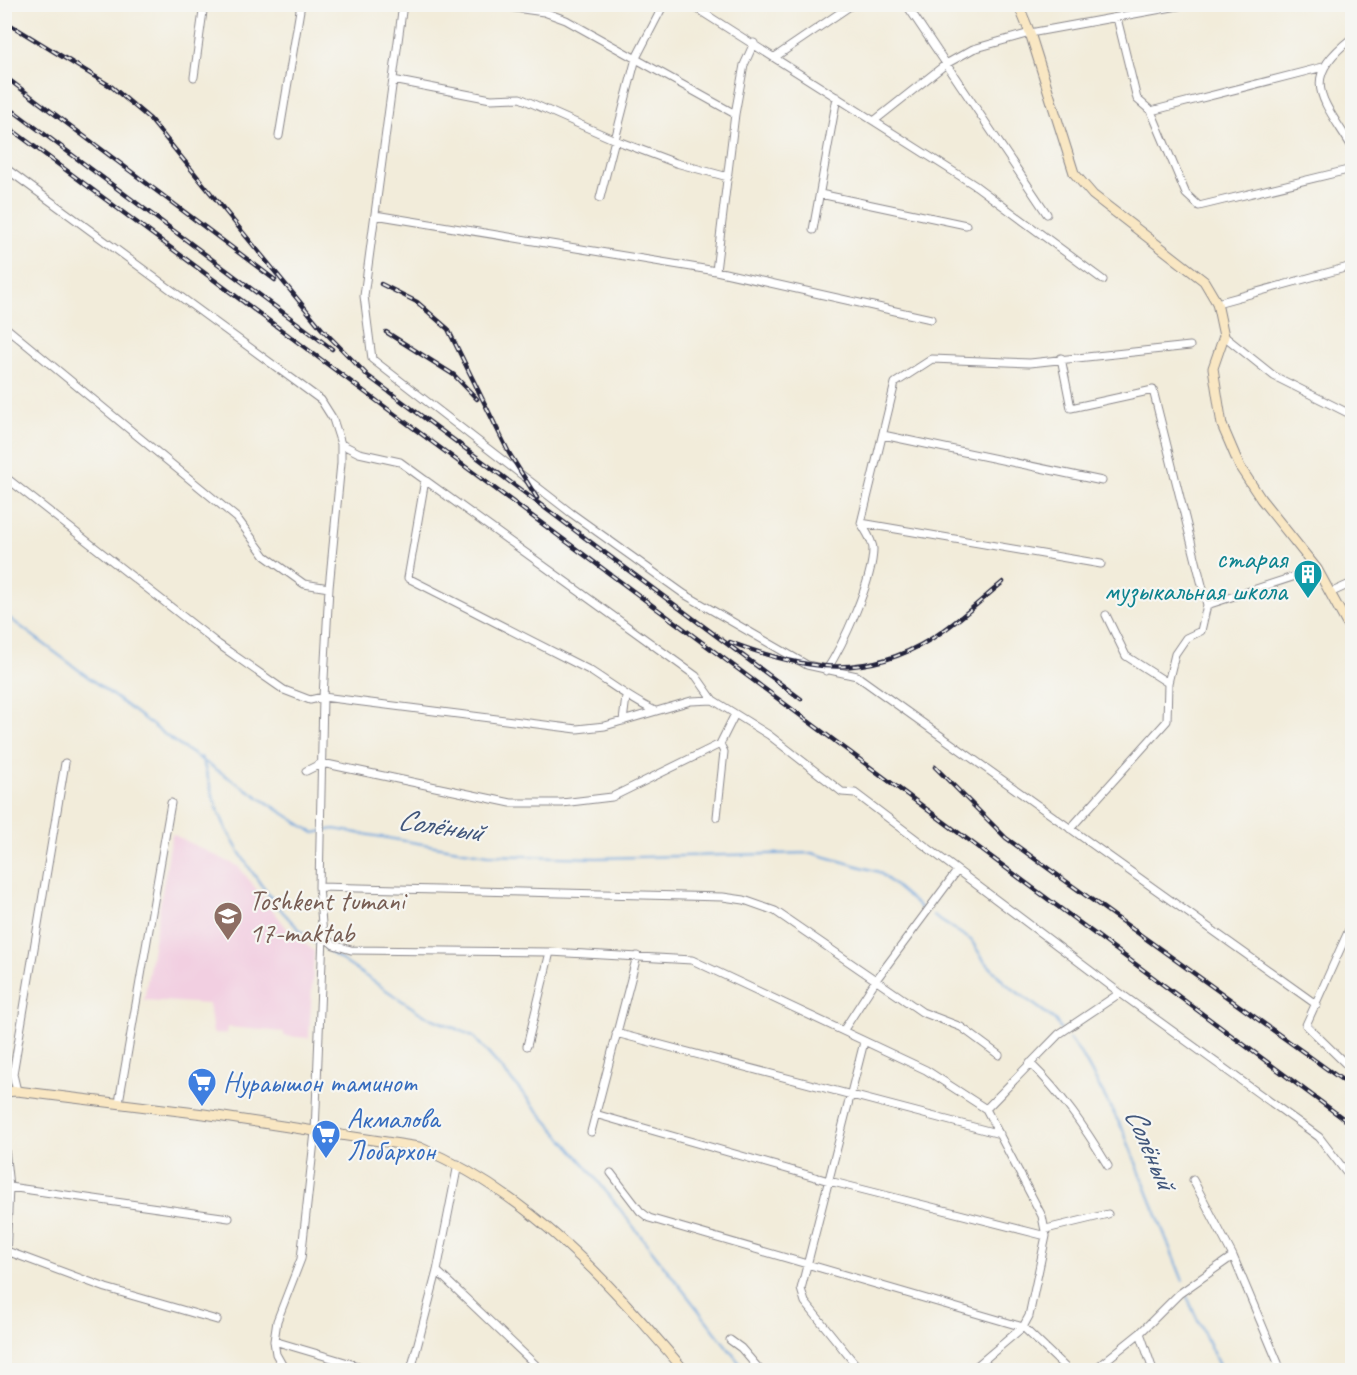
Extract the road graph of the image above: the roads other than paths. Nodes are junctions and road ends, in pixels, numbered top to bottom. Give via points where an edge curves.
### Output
1 (204, 4) edge
2 (301, 4) edge
3 (403, 4) edge
4 (488, 4) edge
5 (664, 4) edge
6 (686, 4) edge
7 (854, 4) edge
8 (906, 4) edge
9 (1018, 4) edge
10 (1189, 4) edge
11 (700, 7) edge
12 (1117, 18) junction
13 (1030, 33) junction
14 (1353, 38) edge
15 (754, 43) junction
16 (775, 57) junction
17 (636, 58) junction
18 (946, 64) junction
19 (1323, 67) junction
20 (194, 77) dead end
21 (393, 80) junction
22 (837, 97) junction
23 (1152, 111) junction
24 (735, 114) junction
25 (874, 121) junction
26 (279, 136) dead end
27 (615, 140) junction
28 (1353, 147) edge
29 (4, 167) edge
30 (1353, 169) edge
31 (728, 177) junction
32 (820, 194) junction
33 (600, 198) dead end
34 (1047, 214) dead end
35 (375, 215) junction
36 (966, 225) dead end
37 (813, 230) dead end
38 (1353, 267) edge
39 (716, 271) junction
40 (1103, 280) dead end
41 (1217, 303) junction
42 (932, 319) dead end
43 (4, 326) edge
44 (1224, 336) junction
45 (1190, 346) dead end
46 (1061, 358) junction
47 (1353, 415) edge
48 (883, 435) junction
49 (341, 444) junction
50 (4, 476) edge
51 (425, 480) junction
52 (1102, 482) dead end
53 (861, 523) junction
54 (1101, 564) dead end
55 (1317, 569) junction
56 (1353, 583) edge
57 (329, 588) junction
58 (1330, 593) junction
59 (1207, 605) junction
60 (1106, 615) dead end
61 (1353, 633) edge
62 (826, 671) junction
63 (1168, 683) junction
64 (323, 697) junction
65 (626, 697) junction
66 (713, 700) junction
67 (653, 710) junction
68 (735, 714) junction
69 (623, 721) junction
70 (720, 744) junction
71 (65, 763) dead end
72 (322, 763) junction
73 (306, 771) dead end
74 (171, 803) dead end
75 (717, 817) dead end
76 (1070, 829) junction
77 (957, 870) junction
78 (319, 887) junction
79 (1353, 923) edge
80 (323, 939) junction
81 (550, 952) junction
82 (637, 956) junction
83 (876, 980) junction
84 (1120, 993) junction
85 (1317, 1005) junction
86 (843, 1031) junction
87 (616, 1033) junction
88 (864, 1042) junction
89 (527, 1046) dead end
90 (999, 1055) dead end
91 (1030, 1063) junction
92 (1353, 1070) edge
93 (17, 1091) junction
94 (4, 1092) edge
95 (851, 1095) junction
96 (119, 1102) junction
97 (986, 1109) junction
98 (595, 1114) junction
99 (315, 1132) junction
100 (591, 1132) dead end
101 (1000, 1134) junction
102 (4, 1138) edge
103 (458, 1164) junction
104 (1108, 1166) dead end
105 (611, 1173) dead end
106 (1193, 1180) dead end
107 (1353, 1180) edge
108 (829, 1181) junction
109 (9, 1187) junction
110 (1108, 1214) dead end
111 (229, 1218) dead end
112 (1046, 1232) junction
113 (6, 1250) edge
114 (1233, 1256) junction
115 (807, 1265) junction
116 (437, 1271) junction
117 (4, 1305) edge
118 (217, 1320) dead end
119 (1023, 1327) junction
120 (1140, 1333) junction
121 (730, 1340) dead end
122 (274, 1341) junction
123 (285, 1371) edge
124 (372, 1371) edge
125 (411, 1371) edge
126 (541, 1371) edge
127 (684, 1371) edge
128 (760, 1371) edge
129 (860, 1371) edge
130 (972, 1371) edge
131 (1068, 1371) edge
132 (1094, 1371) edge
133 (1153, 1371) edge
134 (1281, 1371) edge

1 - 20 street
2 - 26 street
3 - 21 street
4 - 17 street via 544,12 566,20
5 - 17 street
6 - 11 street
7 - 16 street
8 - 18 street
9 - 13 street
10 - 12 street
11 - 15 street
12 - 13 street
12 - 23 street via 1137,99
13 - 18 street via 973,49
13 - 41 street via 1074,173 1093,195 1204,281
14 - 19 street
15 - 16 street
15 - 24 street via 744,65
16 - 22 street
17 - 24 street
17 - 27 street
18 - 25 street
18 - 34 street
19 - 23 street
19 - 28 street via 1318,84 1323,100
21 - 27 street via 491,99 520,98
21 - 35 street
22 - 25 street
22 - 32 street
23 - 30 street via 1186,194 1199,206
24 - 31 street
25 - 40 street via 976,186
27 - 31 street
27 - 33 street
29 - 49 street via 321,400 333,419
31 - 39 street
32 - 36 street
32 - 37 street
35 - 39 street
35 - 62 street via 364,296 372,359 571,513 684,594 807,665
38 - 41 street
39 - 42 street
41 - 44 street
43 - 57 street via 237,518 265,556 304,584
44 - 47 street via 1274,376
44 - 55 street via 1212,368 1222,425 1240,467 1261,499
45 - 46 street
46 - 48 street via 1030,363 932,359 896,383
46 - 59 street via 1071,408 1153,390
48 - 52 street
48 - 53 street
49 - 51 street via 359,453 400,462
49 - 57 street
50 - 64 street via 218,644 284,690 310,700
51 - 65 street via 408,578 589,670
51 - 66 street via 696,676
53 - 54 street
53 - 62 street via 873,546 868,577
55 - 58 street
55 - 59 street
56 - 58 street
57 - 64 street
58 - 61 street
59 - 63 street via 1201,631 1186,638 1175,654
60 - 63 street via 1126,656
62 - 76 street via 857,676
63 - 76 street via 1167,721
64 - 69 street via 577,729
64 - 72 street
65 - 67 street
65 - 69 street
66 - 67 street
66 - 68 street
67 - 69 street
68 - 70 street
68 - 77 street via 769,735 842,792 855,794
70 - 72 street via 612,797 562,803 477,798
70 - 75 street via 724,752
71 - 93 street via 13,1074
72 - 73 street
72 - 78 street
74 - 96 street
76 - 85 street
77 - 83 street
77 - 84 street
78 - 80 street
78 - 83 street via 744,900 775,911
79 - 85 street
80 - 81 street via 351,950
80 - 99 street
81 - 82 street
81 - 89 street
82 - 86 street via 692,960
82 - 87 street
83 - 86 street
83 - 90 street via 922,1012 961,1027
84 - 91 street via 1059,1034
84 - 107 street via 1319,1137
85 - 92 street via 1306,1026
86 - 88 street
87 - 95 street
87 - 98 street
88 - 95 street
88 - 97 street via 926,1070
91 - 97 street
91 - 104 street via 1079,1119
93 - 94 street
93 - 96 street
95 - 101 street
95 - 108 street
96 - 99 street
97 - 101 street
98 - 100 street
98 - 108 street
99 - 103 street via 419,1147
99 - 122 street via 301,1258 277,1321
101 - 112 street via 1042,1216
102 - 109 street
103 - 116 street
103 - 127 street via 521,1204 595,1269
105 - 115 street via 649,1218
106 - 114 street
108 - 112 street
108 - 115 street
109 - 111 street
109 - 113 street
110 - 112 street
112 - 119 street via 1029,1316
113 - 117 street
113 - 118 street via 106,1288
114 - 120 street via 1179,1293
114 - 134 street
115 - 119 street
115 - 129 street via 801,1296
116 - 125 street
116 - 126 street
119 - 130 street
119 - 131 street
120 - 132 street
120 - 133 street
121 - 128 street
122 - 123 street
122 - 124 street

